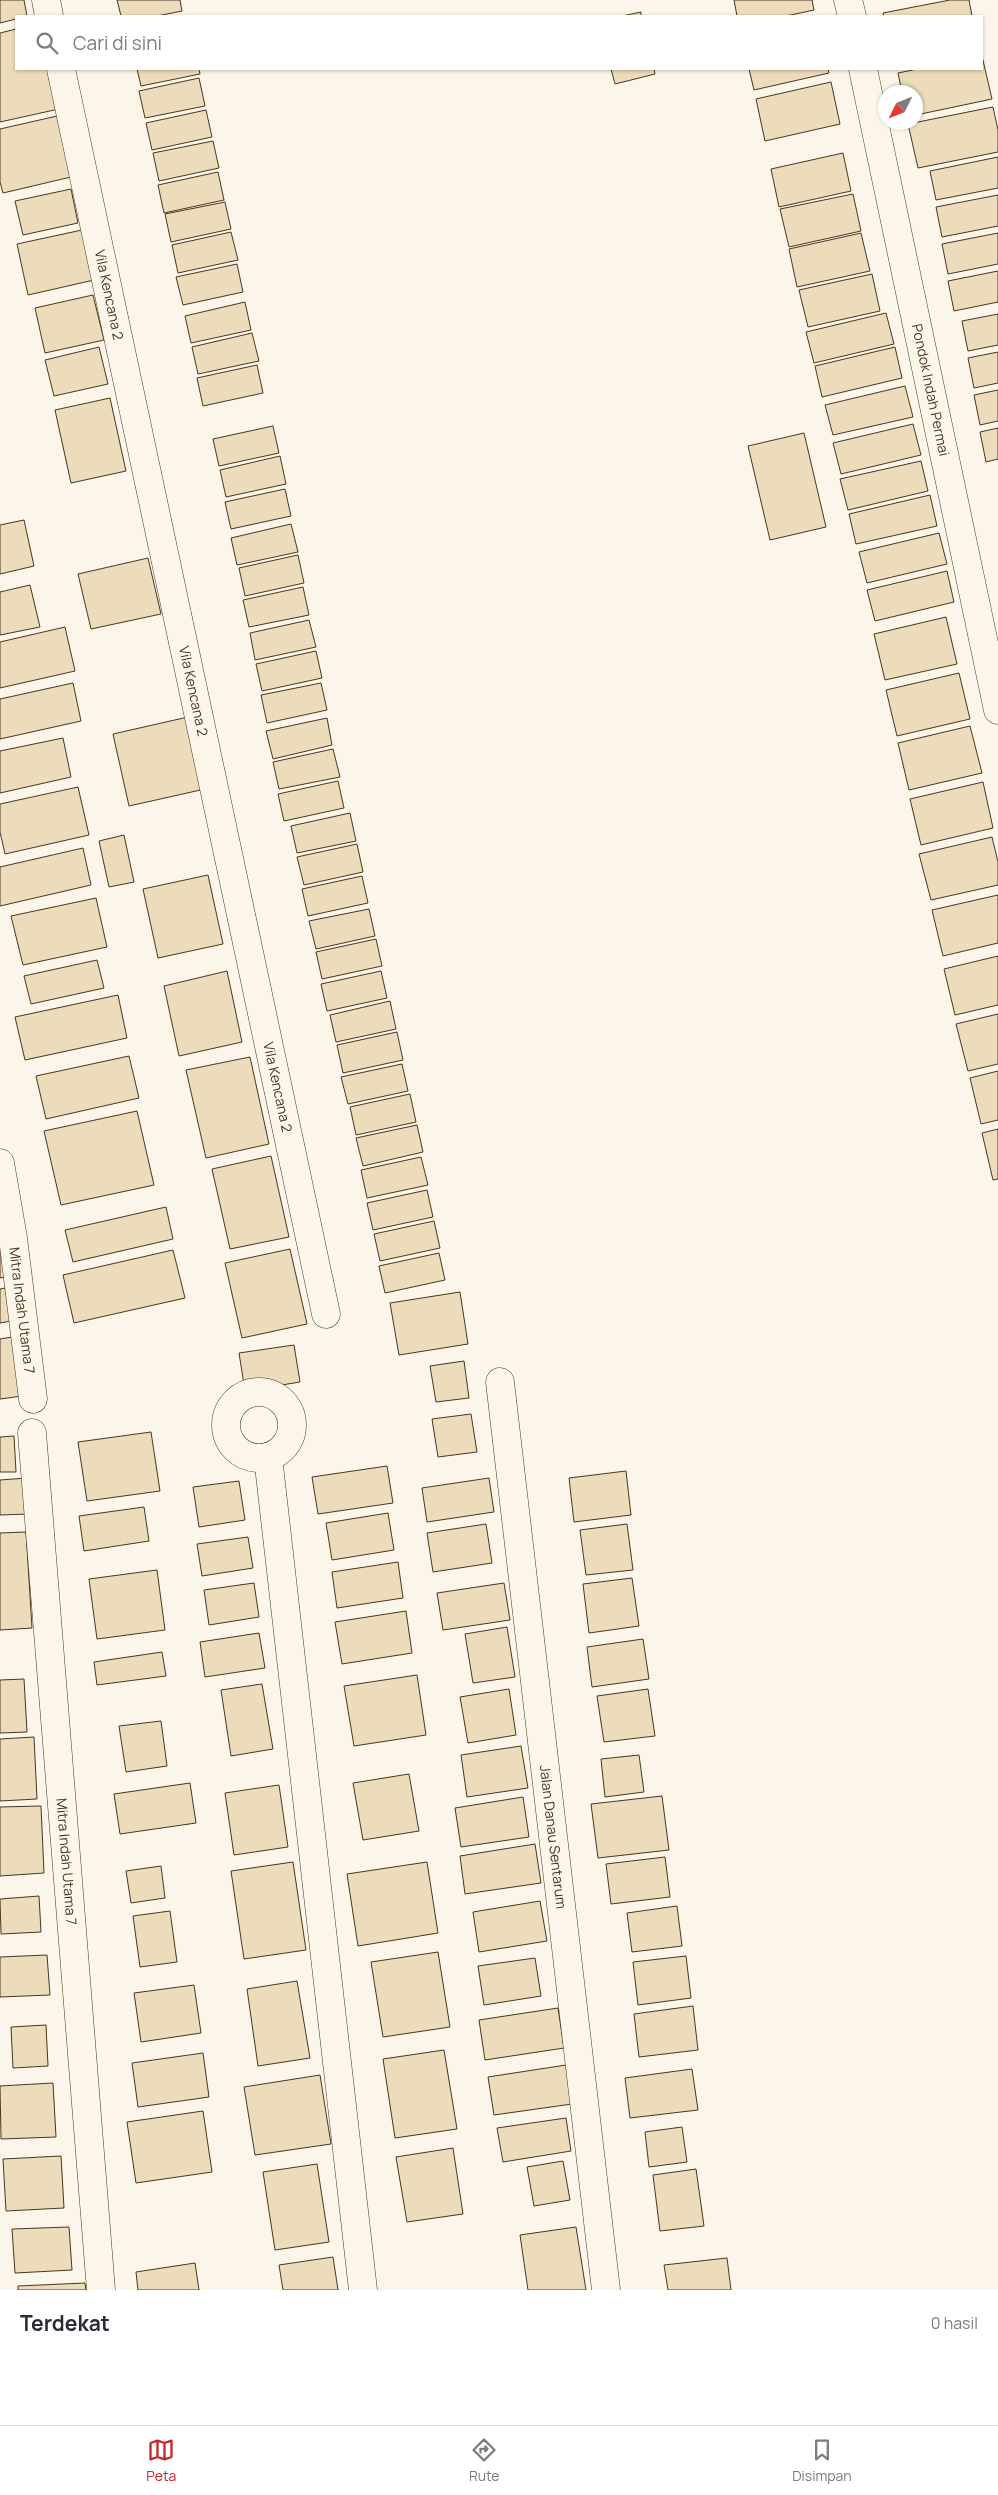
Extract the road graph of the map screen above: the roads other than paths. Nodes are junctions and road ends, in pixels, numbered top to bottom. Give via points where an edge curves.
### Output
1 (46, 0) edge
2 (848, 0) edge
3 (49, 15) edge
4 (852, 15) edge
5 (61, 70) edge
6 (863, 70) edge
7 (998, 710) edge
8 (0, 1163) edge
9 (326, 1314) dead end
10 (500, 1382) dead end
11 (33, 1399) dead end
12 (32, 1433) dead end
13 (268, 1457) dead end
14 (101, 2290) edge
15 (363, 2290) edge
16 (606, 2290) edge

1 - 3 street
2 - 4 street
5 - 9 street, Vila Kencana 2
6 - 7 street, Pondok Indah Permai
8 - 11 street, Mitra Indah Utama 7
10 - 16 street, Jalan Danau Sentarum
12 - 14 street, Mitra Indah Utama 7
13 - 15 street

